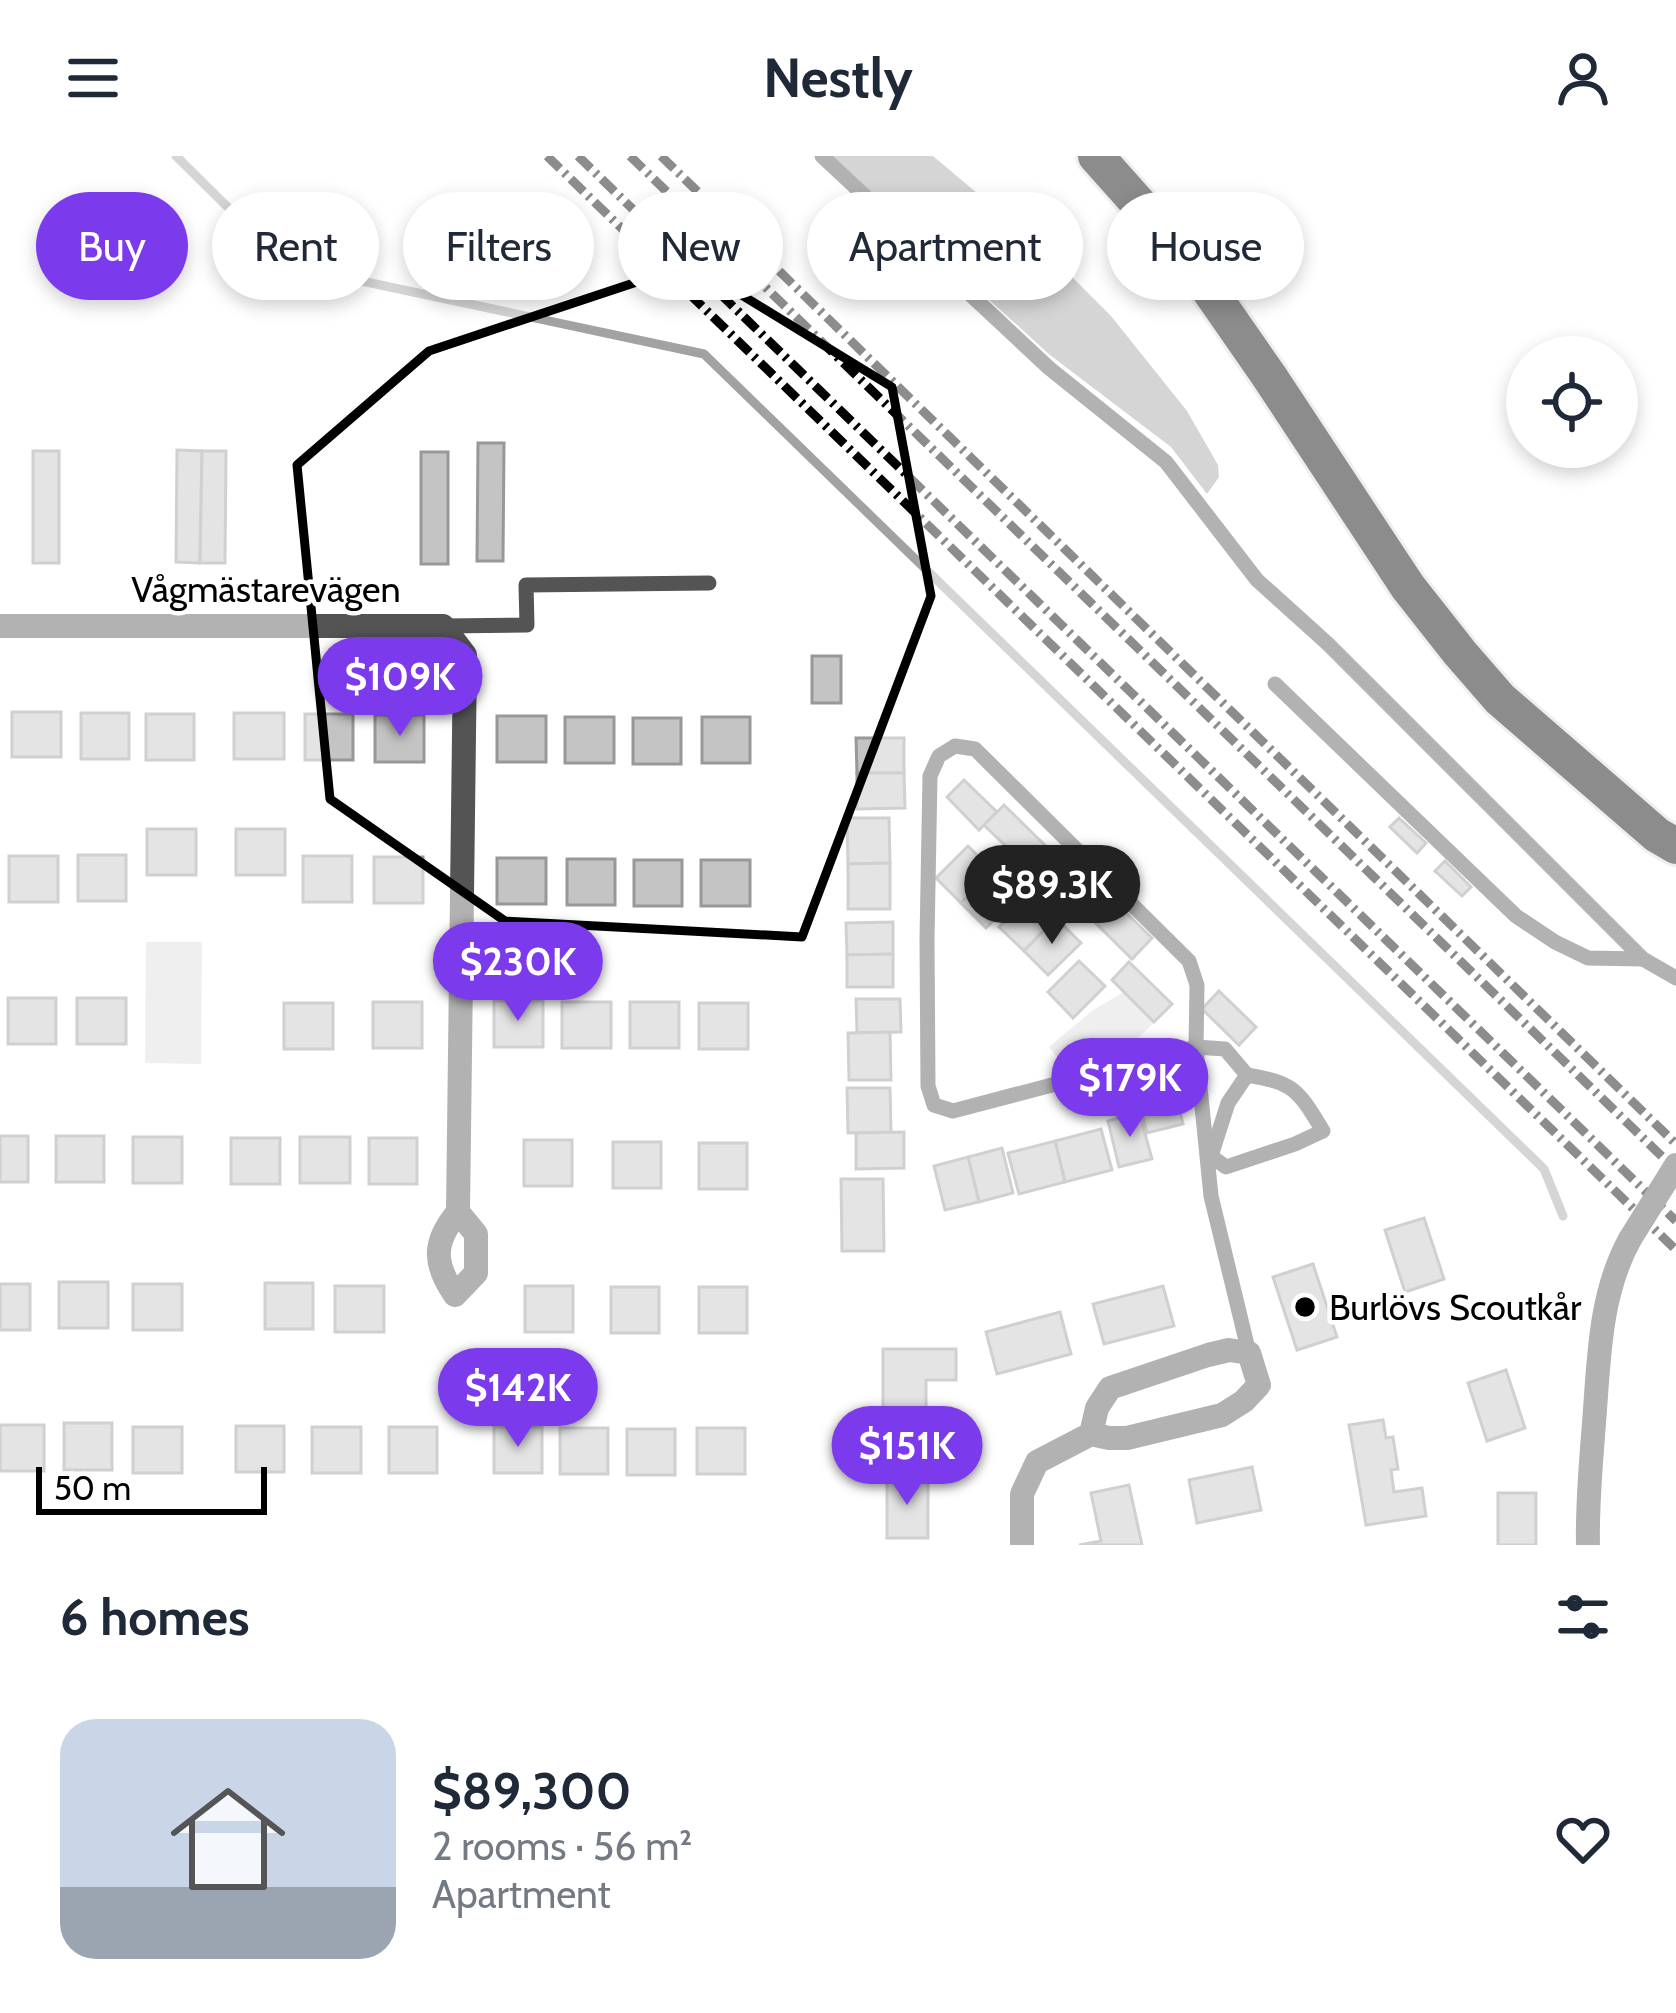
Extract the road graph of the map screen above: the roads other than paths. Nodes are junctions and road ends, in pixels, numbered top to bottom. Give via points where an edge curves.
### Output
1 (823, 156) edge
2 (1096, 156) edge
3 (710, 584) dead end
4 (0, 626) edge
5 (442, 626) junction
6 (1275, 684) dead end
7 (1676, 846) edge
8 (1643, 959) junction
9 (1676, 978) edge
10 (1196, 1047) junction
11 (1247, 1075) junction
12 (1676, 1165) edge
13 (458, 1212) dead end
14 (1249, 1353) junction
15 (1091, 1434) junction
16 (1022, 1545) edge
17 (1588, 1545) edge

1 - 8 lane via 1049,368 1166,462 1257,580
2 - 7 highway via 1187,258 1460,652 1500,699
3 - 5 lane via 526,585 527,626
4 - 5 street, Vågmästarevägen
5 - 13 street, Vågmästarevägen via 465,655
6 - 8 lane via 1516,916 1588,958
8 - 9 lane
10 - 10 lane via 1197,985 1189,961 975,749 955,746 939,756 930,776 927,939 934,1105 953,1111
10 - 11 lane via 1225,1049
10 - 14 lane via 1211,1196
11 - 11 lane via 1284,1081 1323,1131 1226,1167 1211,1156
12 - 17 street, bridge via 1612,1276
14 - 15 street via 1208,1355 1110,1388
14 - 15 street via 1259,1385 1222,1415 1127,1438
15 - 16 street via 1036,1462 1022,1494

